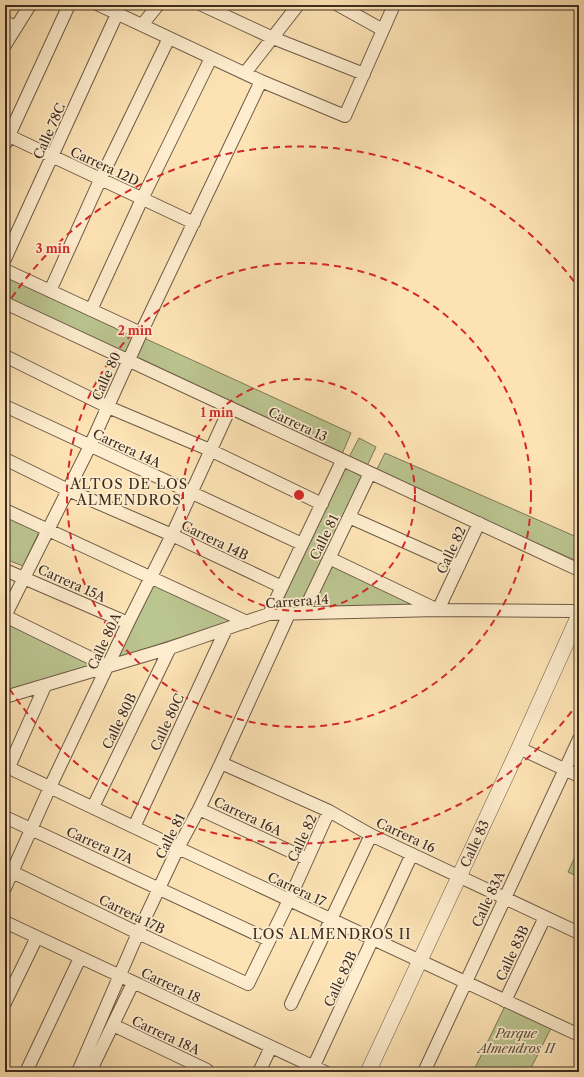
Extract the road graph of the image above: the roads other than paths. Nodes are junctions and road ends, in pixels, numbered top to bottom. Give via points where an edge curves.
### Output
1 (30, 5) edge
2 (70, 5) edge
3 (99, 5) edge
4 (158, 5) edge
5 (202, 5) edge
6 (338, 5) edge
7 (394, 5) edge
8 (295, 6) edge
9 (117, 14) junction
10 (11, 24) edge
11 (142, 25) junction
12 (383, 30) junction
13 (169, 38) junction
14 (273, 38) junction
15 (5, 45) edge
16 (211, 58) junction
17 (245, 73) junction
18 (364, 74) junction
19 (261, 81) junction
20 (6, 138) edge
21 (52, 157) junction
22 (100, 180) junction
23 (142, 199) junction
24 (194, 223) junction
25 (5, 260) edge
26 (5, 270) edge
27 (50, 291) junction
28 (5, 303) edge
29 (91, 310) junction
30 (141, 333) junction
31 (5, 356) edge
32 (129, 360) junction
33 (5, 406) edge
34 (108, 407) junction
35 (230, 408) junction
36 (90, 446) junction
37 (210, 450) junction
38 (5, 460) edge
39 (342, 461) junction
40 (370, 473) junction
41 (68, 490) junction
42 (191, 493) junction
43 (322, 504) junction
44 (5, 510) edge
45 (349, 517) junction
46 (479, 523) junction
47 (48, 530) junction
48 (172, 534) junction
49 (302, 544) junction
50 (330, 558) junction
51 (459, 566) junction
52 (5, 570) edge
53 (579, 570) edge
54 (24, 577) junction
55 (150, 577) junction
56 (282, 587) junction
57 (438, 610) junction
58 (303, 613) junction
59 (269, 614) junction
60 (289, 614) junction
61 (579, 615) edge
62 (5, 616) edge
63 (247, 622) junction
64 (128, 623) junction
65 (226, 629) junction
66 (170, 648) junction
67 (107, 666) junction
68 (45, 686) junction
69 (5, 697) edge
70 (579, 739) edge
71 (519, 748) junction
72 (221, 763) junction
73 (7, 766) edge
74 (565, 770) junction
75 (579, 776) edge
76 (50, 787) junction
77 (93, 807) junction
78 (199, 809) junction
79 (329, 811) junction
80 (5, 817) edge
81 (134, 827) junction
82 (31, 830) junction
83 (371, 835) junction
84 (178, 848) junction
85 (412, 854) junction
86 (307, 859) junction
87 (9, 870) edge
88 (459, 876) junction
89 (5, 888) edge
90 (160, 888) junction
91 (505, 897) junction
92 (289, 900) junction
93 (545, 916) junction
94 (332, 920) junction
95 (5, 922) edge
96 (138, 933) junction
97 (579, 933) edge
98 (37, 937) junction
99 (270, 940) junction
100 (374, 940) junction
101 (80, 958) junction
102 (420, 961) junction
103 (120, 976) junction
104 (465, 982) junction
105 (133, 983) junction
106 (248, 984) joint
107 (505, 1000) junction
108 (5, 1003) edge
109 (291, 1004) dead end
110 (113, 1025) junction
111 (579, 1035) edge
112 (270, 1047) junction
113 (312, 1069) edge
114 (92, 1071) edge
115 (206, 1071) edge
116 (26, 1072) edge
117 (78, 1072) edge
118 (259, 1072) edge
119 (325, 1072) edge
120 (368, 1072) edge
121 (424, 1072) edge

1 - 10 street
2 - 20 street
3 - 9 street
4 - 11 street
5 - 14 street
6 - 12 street
7 - 12 street
8 - 14 street
9 - 11 street
9 - 21 street, Calle 78C
10 - 15 street
11 - 13 street
12 - 18 street
13 - 16 street
13 - 22 street
14 - 17 street
14 - 18 street
16 - 17 street
16 - 23 street
17 - 19 street
18 - 19 street via 345,116
19 - 24 street, Calle 80
20 - 21 street, Carrera 12D
21 - 22 street, Carrera 12D
21 - 25 street, Calle 78C
22 - 23 street, Carrera 12D
22 - 27 street
23 - 24 street, Carrera 12D
23 - 29 street
24 - 30 street, Calle 80
26 - 27 street
27 - 29 street
28 - 32 street, Carrera 13
29 - 30 street
30 - 32 street, Calle 80
31 - 34 street
32 - 34 street, Calle 80
32 - 35 street, Carrera 13
33 - 36 street, Carrera 14A
34 - 36 street, Calle 80
34 - 37 street
35 - 37 street, Calle 80A
35 - 39 street, Carrera 13
36 - 41 street, Calle 80
36 - 42 street, Carrera 14A
37 - 42 street, Calle 80A
37 - 43 street
38 - 41 street, Carrera 14B
39 - 40 street, Carrera 13
39 - 43 street, Calle 81
40 - 45 street, Calle 81
40 - 46 street, Carrera 13
41 - 47 street, Calle 80
41 - 48 street, Carrera 14B
42 - 48 street, Calle 80A
42 - 49 street, Carrera 14A
43 - 49 street, Calle 81
44 - 47 street
45 - 50 street, Calle 81
45 - 51 street
46 - 51 street, Calle 82
46 - 53 street, Carrera 13
47 - 54 street, Calle 80
47 - 55 street
48 - 55 street, Calle 80A
48 - 56 street, Carrera 14B
49 - 56 street, Calle 81
50 - 57 street
50 - 58 street, Calle 81
51 - 57 street, Calle 82
52 - 54 street, Carrera 15A
54 - 62 street, Calle 80
54 - 64 street, Carrera 15A
55 - 63 street
55 - 64 street, Calle 80A
56 - 59 street, Calle 81
57 - 58 street, Carrera 14
57 - 61 street, Carrera 14 via 572,611
58 - 60 street, Carrera 14
59 - 60 street, Carrera 14
59 - 63 street, Carrera 14
60 - 72 street, Calle 81
61 - 71 street, Calle 83
62 - 67 street
63 - 65 street, Carrera 14
64 - 67 street, Calle 80A
65 - 66 street, Carrera 14
65 - 81 street, Calle 80C
66 - 67 street, Carrera 14
66 - 77 street, Calle 80B
67 - 68 street, Carrera 14
67 - 76 street, Calle 80A
68 - 69 street, Carrera 14
68 - 73 street
70 - 74 street, Calle 83A
71 - 74 street
71 - 88 street, Calle 83
72 - 78 street, Calle 81
72 - 79 street, Carrera 16
73 - 76 street, Carrera 17
74 - 75 street
74 - 91 street, Calle 83A
76 - 77 street, Carrera 17
76 - 82 street, Calle 80A
77 - 81 street, Carrera 17
78 - 84 street, Calle 81
78 - 86 street, Carrera 16A
79 - 83 street, Carrera 16
79 - 86 street, Calle 82
80 - 82 street, Carrera 17A
81 - 84 street, Carrera 17
82 - 87 street, Calle 80A
82 - 90 street, Carrera 17A
83 - 85 street, Carrera 16
83 - 94 street
84 - 90 street, Calle 81
84 - 92 street, Carrera 17
85 - 88 street, Carrera 16
85 - 100 street, Calle 82B
86 - 92 street, Calle 82
87 - 89 street, Calle 80A
87 - 96 street, Carrera 17B
88 - 91 street, Carrera 16
88 - 102 street, Calle 83
90 - 96 street, Calle 81
90 - 99 street, Carrera 17A
91 - 93 street, Carrera 16
91 - 104 street, Calle 83A
92 - 94 street, Carrera 17
92 - 99 street, Calle 82
93 - 97 street, Carrera 16
93 - 107 street, Calle 83B
94 - 100 street, Carrera 17
94 - 109 street
95 - 98 street, Carrera 18
96 - 103 street, Calle 81
96 - 106 street, Carrera 17B
98 - 101 street, Carrera 18
98 - 108 street
99 - 106 street, Calle 82
100 - 102 street, Carrera 17
100 - 113 street, Calle 82B
101 - 103 street, Carrera 18
101 - 116 street
102 - 104 street, Carrera 17
102 - 120 street, Calle 83
103 - 105 street, Carrera 18
103 - 117 street, Calle 81
104 - 107 street, Carrera 17
104 - 121 street, Calle 83A
105 - 110 street
105 - 112 street, Carrera 18
107 - 111 street, Carrera 17
110 - 114 street
110 - 115 street, Carrera 18A
112 - 113 street, Carrera 18
112 - 118 street
113 - 119 street, Carrera 18

